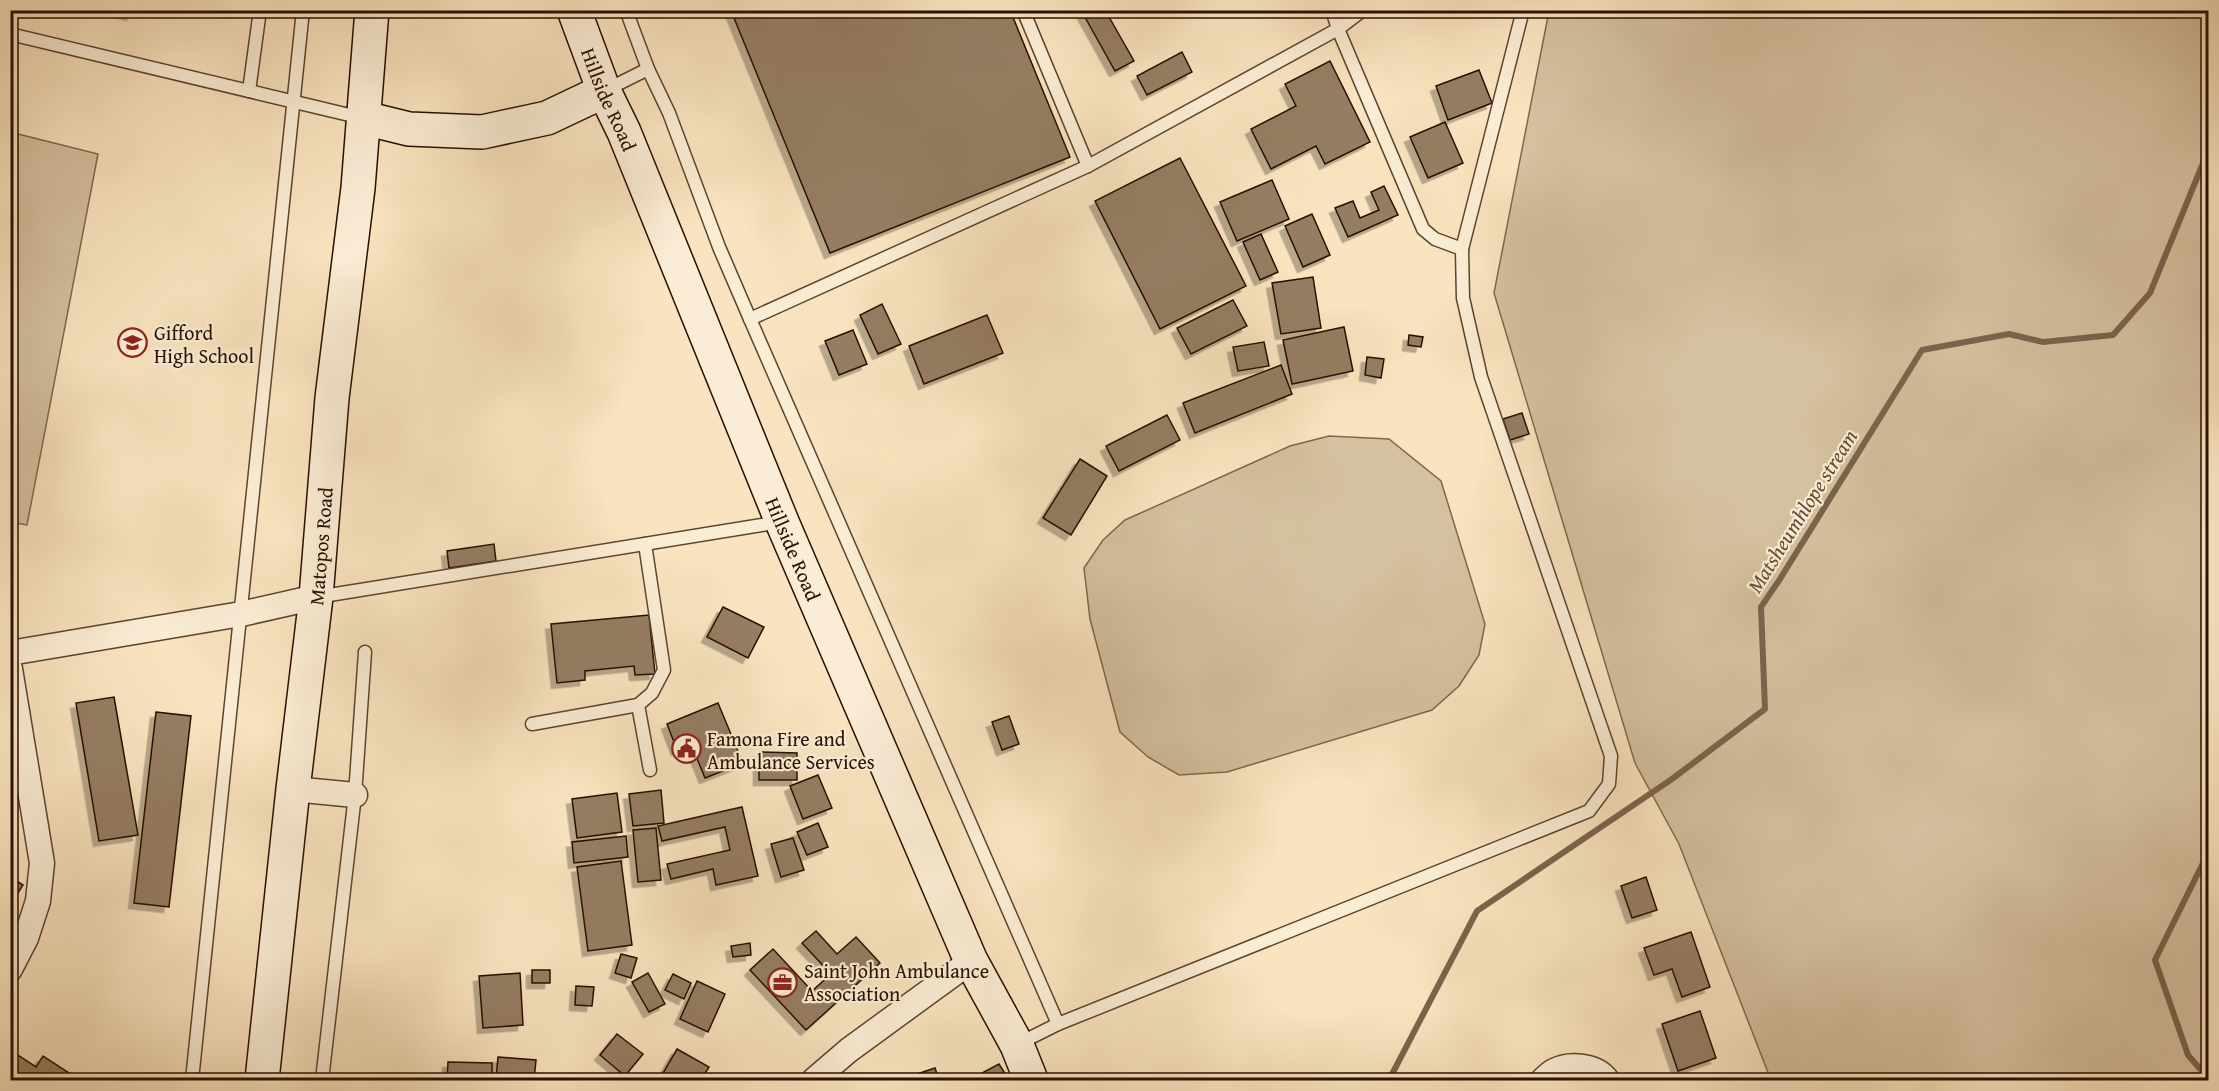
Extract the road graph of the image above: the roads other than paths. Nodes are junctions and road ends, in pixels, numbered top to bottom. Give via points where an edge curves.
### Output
1 (260, 10) edge
2 (303, 10) edge
3 (372, 10) edge
4 (574, 10) edge
5 (626, 10) edge
6 (1023, 10) edge
7 (1332, 10) edge
8 (1363, 10) edge
9 (1523, 10) edge
10 (1338, 29) junction
11 (10, 34) edge
12 (648, 69) junction
13 (249, 91) junction
14 (604, 91) junction
15 (294, 102) junction
16 (364, 118) junction
17 (1088, 166) junction
18 (1462, 249) junction
19 (750, 319) junction
20 (782, 522) junction
21 (645, 544) junction
22 (316, 597) junction
23 (241, 614) junction
24 (365, 652) dead end
25 (10, 653) edge
26 (10, 669) edge
27 (638, 705) junction
28 (532, 724) dead end
29 (650, 770) dead end
30 (293, 789) junction
31 (355, 795) junction
32 (971, 961) junction
33 (10, 969) edge
34 (1058, 1024) junction
35 (1017, 1045) junction
36 (192, 1080) edge
37 (262, 1080) edge
38 (322, 1080) edge
39 (814, 1080) edge
40 (1031, 1080) edge
41 (1543, 1080) edge
42 (1606, 1080) edge

1 - 13 lane
2 - 15 lane
3 - 16 street, Matopos Road
4 - 14 street, Hillside Road
5 - 12 lane
6 - 17 lane
7 - 10 lane
8 - 10 lane
9 - 18 lane
10 - 17 lane
10 - 18 lane via 1423,229 1435,239
11 - 13 lane
12 - 14 lane
12 - 19 lane
13 - 15 lane
14 - 16 street via 547,118 482,132 409,129
14 - 20 street, Hillside Road
15 - 16 lane
15 - 23 lane
16 - 22 street, Matopos Road via 332,398
17 - 19 lane
18 - 34 lane via 1462,298 1481,377 1611,756 1609,784 1589,811
19 - 34 lane
20 - 21 lane
20 - 32 street, Hillside Road
21 - 22 lane
21 - 27 lane via 664,670 652,693
22 - 23 street
22 - 30 street, Matopos Road
23 - 25 street
23 - 36 lane
24 - 31 lane
26 - 33 street via 42,863 38,901
27 - 28 lane
27 - 29 lane
30 - 31 street
30 - 37 street, Matopos Road
31 - 38 lane
32 - 35 street, Hillside Road
32 - 39 street
34 - 35 lane
35 - 40 street, Hillside Road
41 - 42 street via 1552,1071 1570,1067 1586,1067

